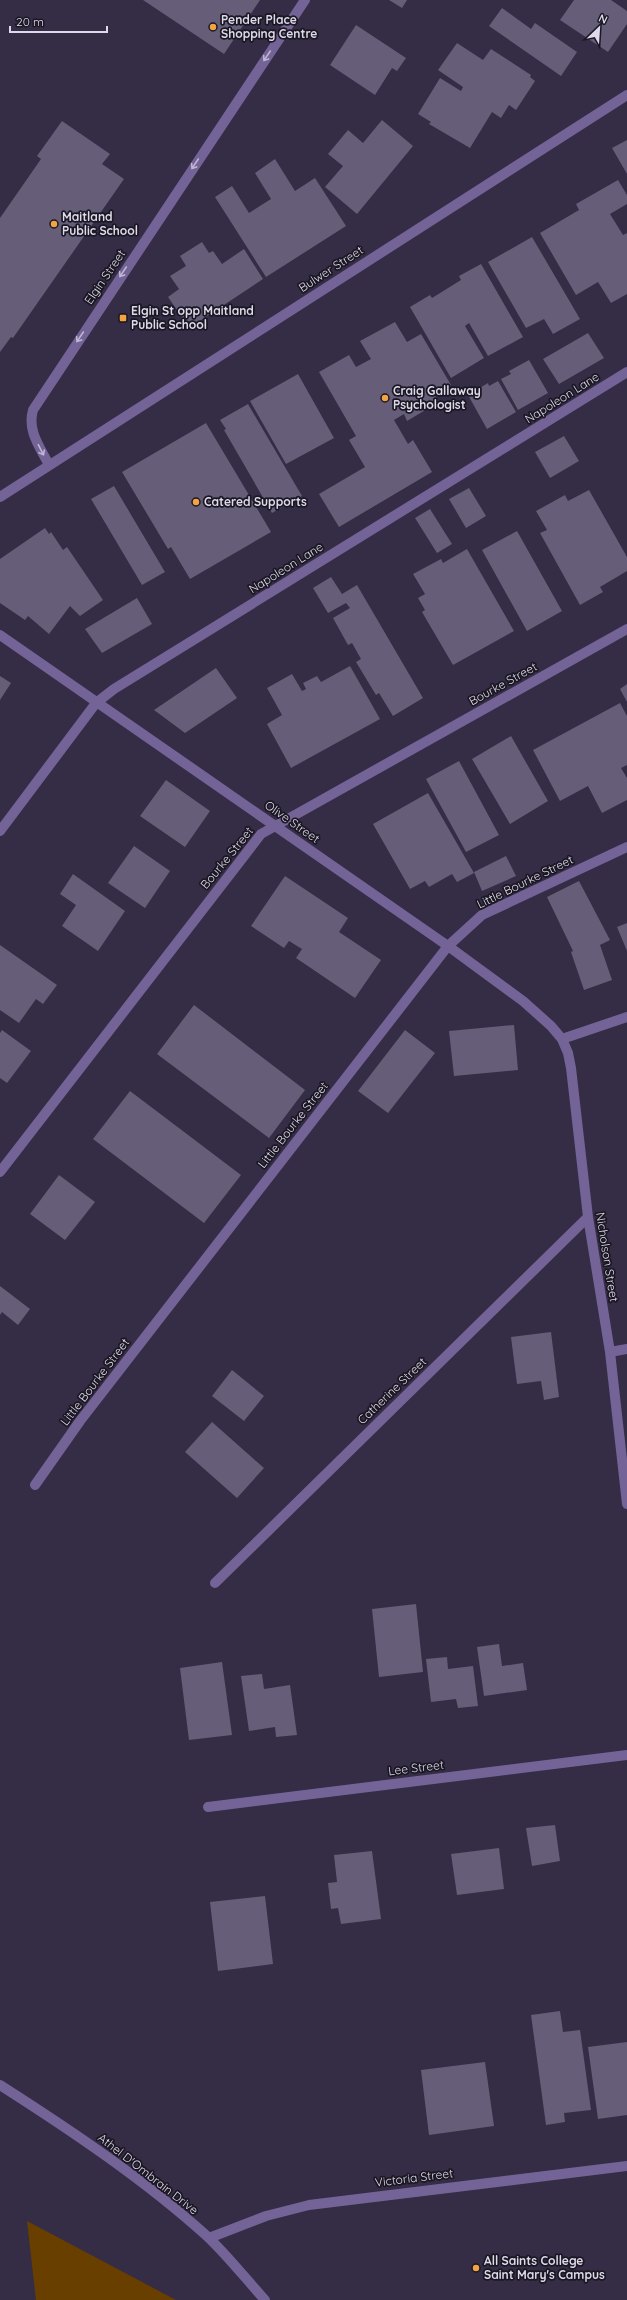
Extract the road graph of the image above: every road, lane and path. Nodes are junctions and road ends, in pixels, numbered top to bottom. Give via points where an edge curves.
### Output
1 (305, 0) edge
2 (627, 95) edge
3 (627, 372) edge
4 (49, 465) junction
5 (0, 497) edge
6 (627, 629) edge
7 (0, 635) edge
8 (96, 703) junction
9 (275, 826) junction
10 (0, 831) edge
11 (627, 847) edge
12 (448, 946) junction
13 (627, 1017) edge
14 (562, 1039) junction
15 (0, 1172) edge
16 (588, 1217) junction
17 (627, 1350) edge
18 (610, 1352) junction
19 (35, 1485) dead end
20 (627, 1504) edge
21 (215, 1583) dead end
22 (627, 1755) edge
23 (208, 1807) dead end
24 (0, 2085) edge
25 (627, 2166) edge
26 (208, 2238) junction
27 (265, 2300) edge

1 -> 4 street, Elgin Street via 32,410 32,432
2 - 4 street, Bulwer Street
3 - 8 street, Napoleon Lane via 120,685
4 - 5 street
6 - 9 street, Bourke Street
7 - 8 street, Olive Street
8 - 9 street, Olive Street
8 - 10 street, Napoleon Lane
9 - 12 street, Olive Street
9 - 15 street, Bourke Street via 261,834
11 - 12 street, Little Bourke Street via 482,915
12 - 14 street, Olive Street via 523,1001
12 - 19 street, Little Bourke Street via 85,1415
13 - 14 street
14 - 16 street, Nicholson Street via 571,1068
16 - 18 street, Nicholson Street
16 - 21 street, Catherine Street
17 - 18 street
18 - 20 street, Nicholson Street
22 - 23 street, Lee Street
24 - 26 street, Athel D'Ombrain Drive via 86,2142
25 - 26 street, Victoria Street via 315,2204 271,2214
26 - 27 street, Athel D'Ombrain Drive

